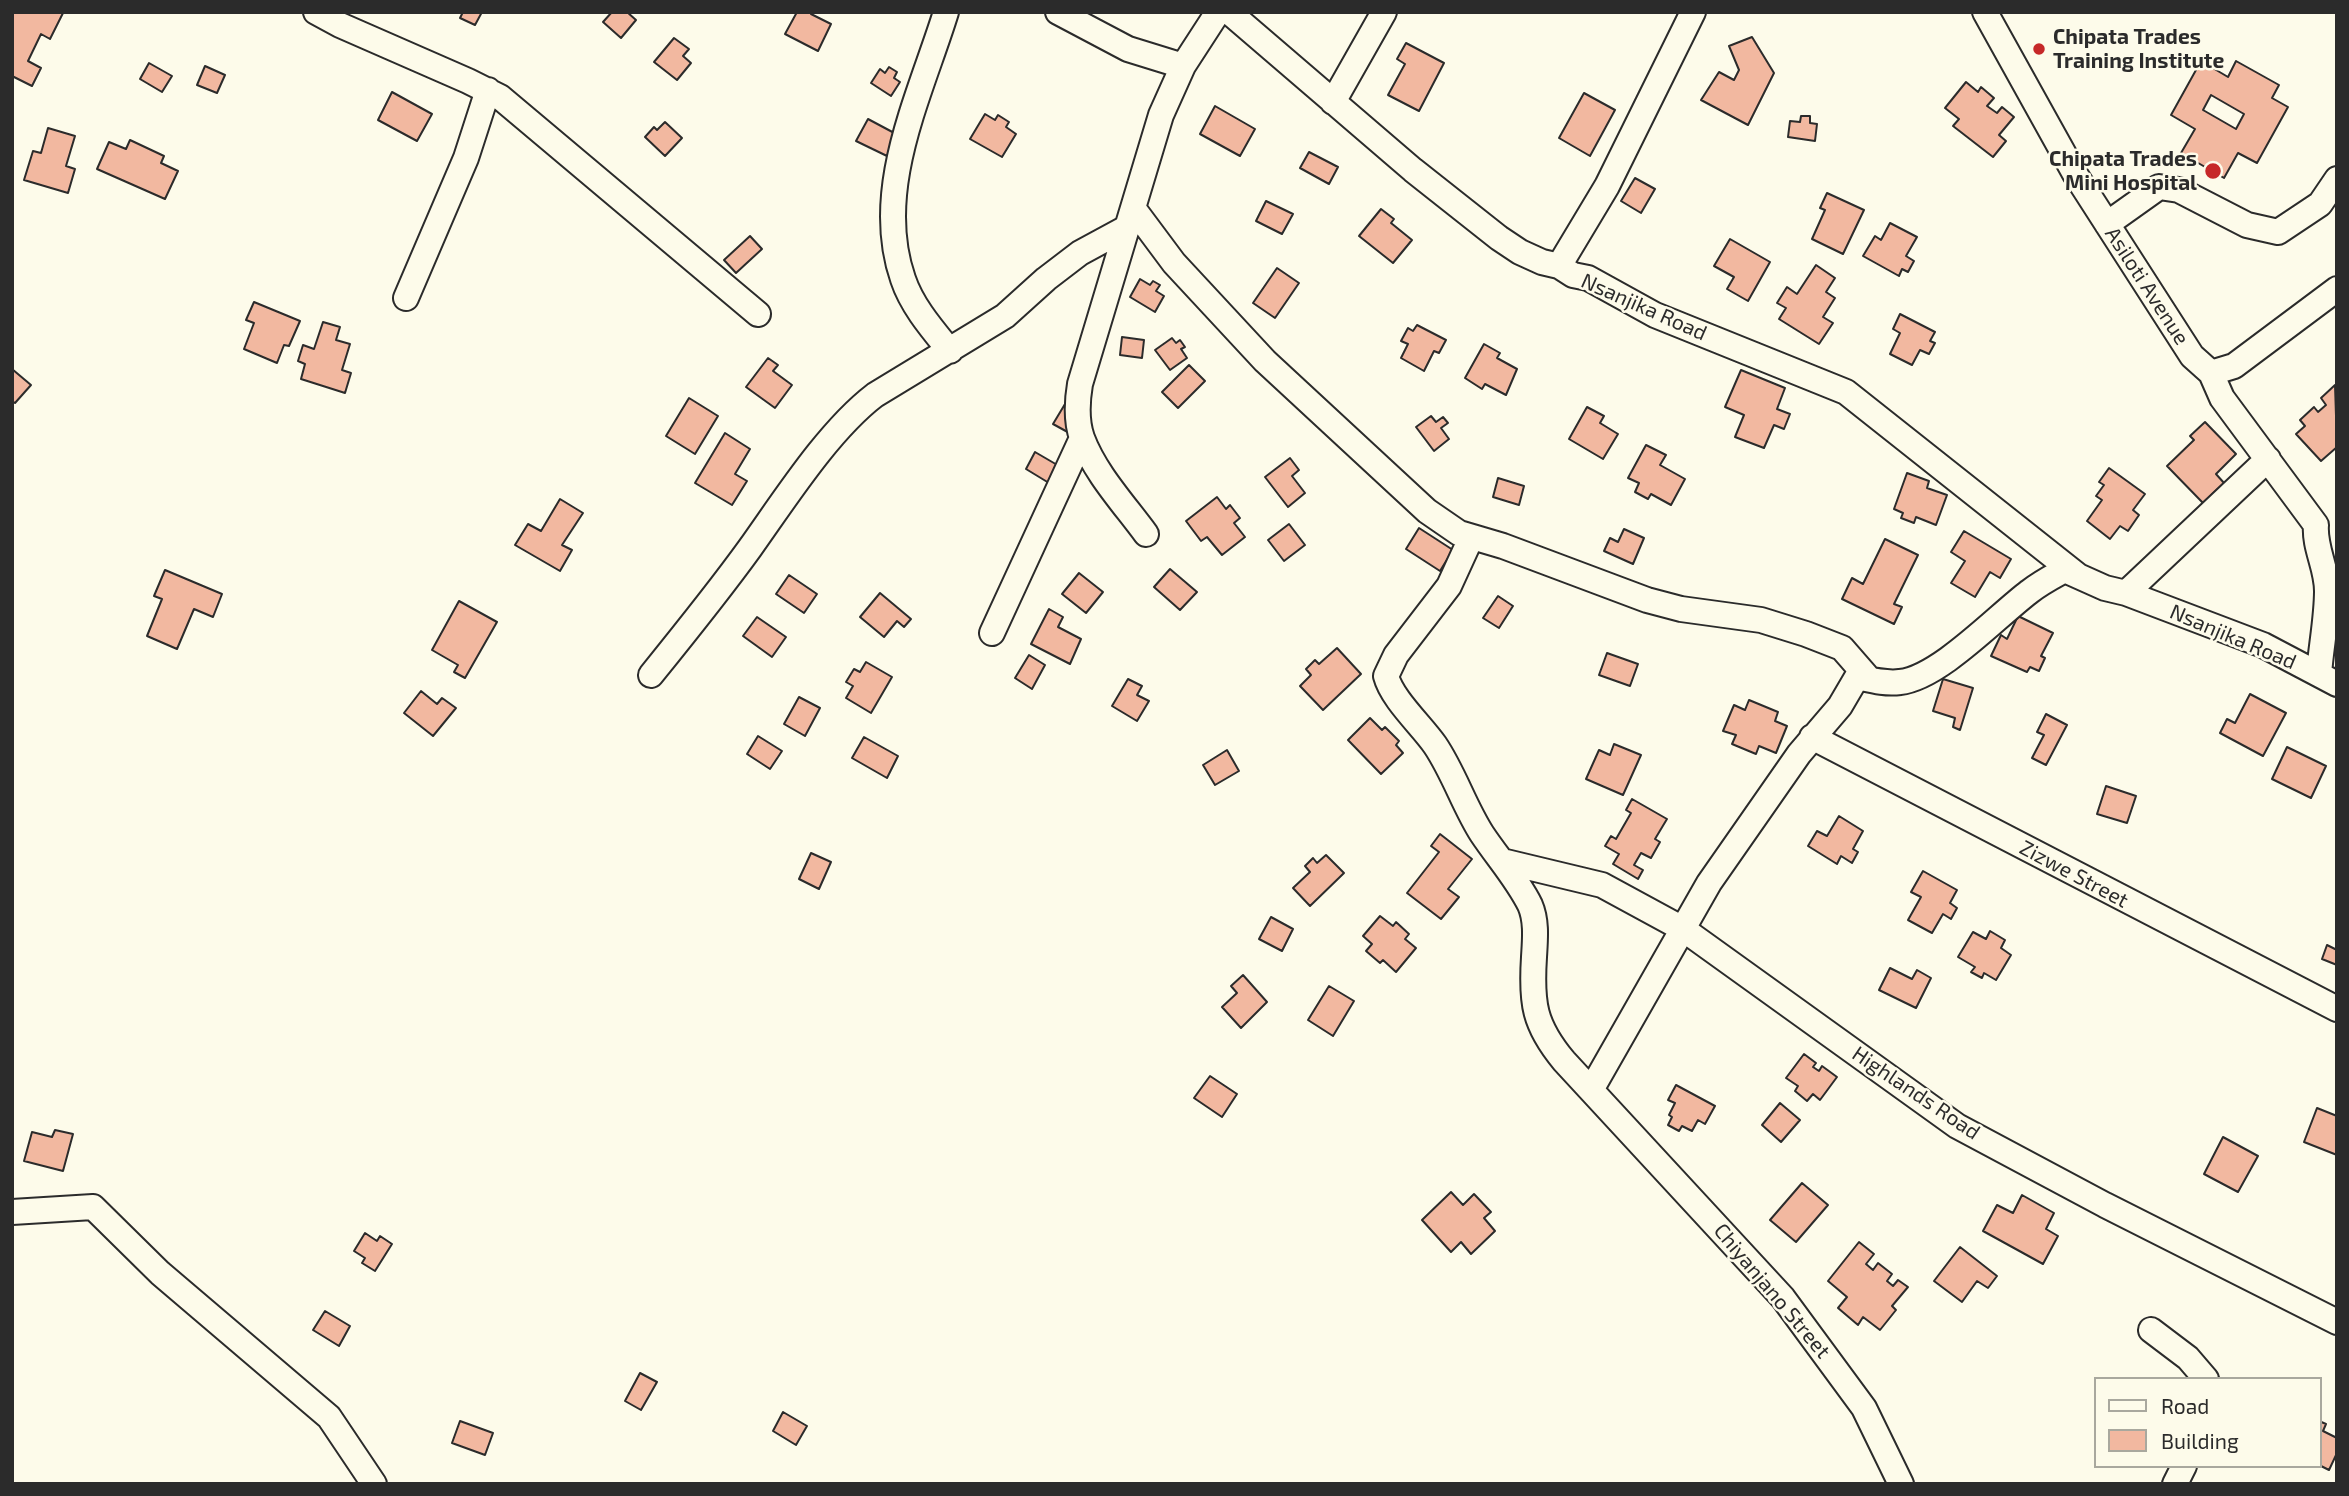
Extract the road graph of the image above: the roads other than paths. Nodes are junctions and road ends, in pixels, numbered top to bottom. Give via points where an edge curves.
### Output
1 (316, 12) edge
2 (946, 12) edge
3 (1058, 12) edge
4 (1217, 12) edge
5 (1229, 12) edge
6 (1384, 12) edge
7 (1693, 12) edge
8 (1985, 12) edge
9 (1183, 66) junction
10 (488, 90) junction
11 (1333, 102) junction
12 (2337, 179) edge
13 (1130, 218) junction
14 (2107, 224) junction
15 (1559, 266) junction
16 (2337, 289) edge
17 (406, 298) dead end
18 (758, 314) dead end
19 (950, 351) junction
20 (2211, 373) junction
21 (1082, 438) junction
22 (2268, 459) junction
23 (1146, 534) dead end
24 (1471, 538) junction
25 (2077, 575) junction
26 (2126, 593) junction
27 (992, 633) dead end
28 (651, 675) dead end
29 (1869, 679) junction
30 (2328, 679) edge
31 (1812, 737) junction
32 (1502, 861) junction
33 (1683, 929) junction
34 (2337, 1009) edge
35 (1591, 1090) junction
36 (12, 1212) edge
37 (2337, 1322) edge
38 (2151, 1330) dead end
39 (2204, 1377) edge
40 (2183, 1468) edge
41 (374, 1484) edge
42 (1901, 1484) edge
43 (2175, 1484) edge

1 - 10 street
2 - 19 street via 903,144 894,212 903,280 923,318
3 - 9 street via 1128,49
4 - 9 street
5 - 11 street, Nsanjika Road
6 - 11 street
7 - 15 street via 1608,187
8 - 14 street, Asiloti Avenue
9 - 13 street via 1161,115
10 - 17 street via 466,158
10 - 18 street
11 - 15 street, Nsanjika Road via 1499,238 1542,262
12 - 14 street via 2320,204 2278,232 2247,225 2179,190 2159,187
13 - 19 street via 1046,279 1005,316
13 - 21 street via 1080,384
13 - 24 street via 1265,361 1427,511
14 - 20 street, Asiloti Avenue via 2192,356
15 - 25 street, Nsanjika Road via 1655,315 1846,392
16 - 20 street via 2234,366
19 - 28 street via 875,395 845,422
20 - 22 street, Asiloti Avenue via 2222,398
21 - 23 street
21 - 27 street
22 - 26 street
22 - 30 street, Asiloti Avenue via 2316,525 2327,591
24 - 29 street via 1655,603 1761,620 1806,634 1842,648
24 - 32 street, Chiyanjano Street via 1449,586 1396,655 1387,676 1392,690 1437,748 1470,813
25 - 26 street, Nsanjika Road
25 - 29 street via 2062,572 2041,584 1924,674 1902,682
26 - 30 street, Nsanjika Road via 2263,645
29 - 31 street via 1857,677 1840,706
31 - 33 street via 1731,850
31 - 34 street, Zizwe Street
32 - 33 street, Highlands Road via 1602,885
32 - 35 street, Chiyanjano Street via 1532,909 1538,1021 1551,1046
33 - 35 street
33 - 37 street, Highlands Road via 1957,1126
35 - 42 street, Chiyanjano Street via 1783,1298 1864,1409
36 - 41 street via 93,1207 160,1273 329,1417
38 - 39 street
40 - 43 street

